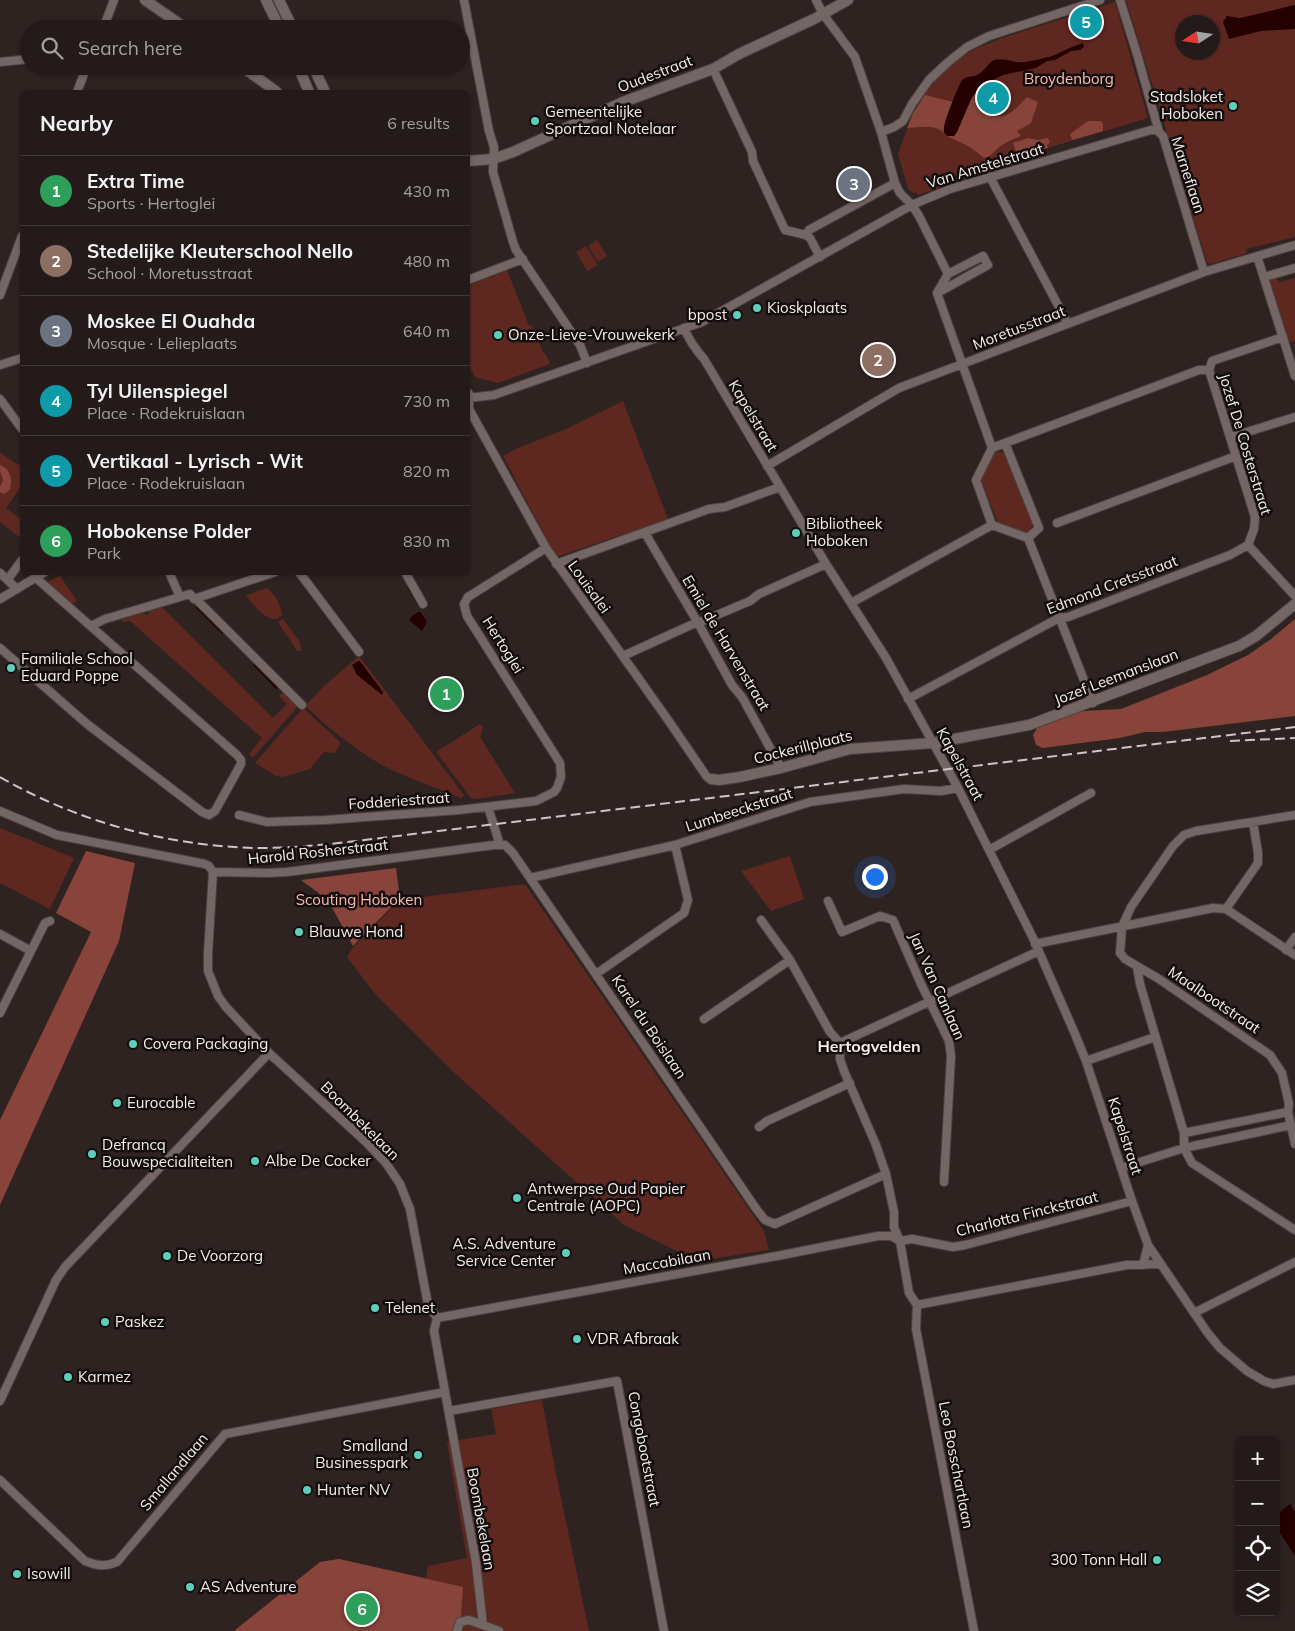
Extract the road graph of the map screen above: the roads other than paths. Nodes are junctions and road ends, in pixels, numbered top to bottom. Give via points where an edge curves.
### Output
1 (114, 0) edge
2 (145, 0) edge
3 (266, 0) edge
4 (280, 0) edge
5 (464, 0) edge
6 (816, 0) edge
7 (848, 0) edge
8 (1100, 0) edge
9 (1120, 0) edge
10 (823, 14) junction
11 (106, 20) edge
12 (171, 20) edge
13 (276, 20) edge
14 (289, 20) edge
15 (468, 20) edge
16 (470, 31) edge
17 (20, 60) edge
18 (0, 62) edge
19 (713, 68) junction
20 (84, 75) edge
21 (253, 75) edge
22 (301, 75) edge
23 (317, 75) edge
24 (78, 90) edge
25 (274, 90) edge
26 (307, 90) edge
27 (324, 90) edge
28 (881, 132) junction
29 (1159, 132) junction
30 (493, 159) junction
31 (470, 160) edge
32 (990, 177) junction
33 (896, 183) junction
34 (912, 205) junction
35 (806, 235) junction
36 (20, 241) edge
37 (1295, 246) edge
38 (1257, 256) junction
39 (820, 257) junction
40 (522, 259) junction
41 (1295, 268) edge
42 (1204, 272) junction
43 (948, 274) junction
44 (1264, 277) junction
45 (470, 279) edge
46 (937, 293) junction
47 (0, 295) edge
48 (1068, 324) junction
49 (684, 328) junction
50 (1283, 338) junction
51 (20, 359) edge
52 (587, 363) junction
53 (0, 365) edge
54 (962, 365) junction
55 (1208, 370) junction
56 (1295, 376) edge
57 (470, 397) edge
58 (0, 399) edge
59 (470, 412) edge
60 (1295, 417) edge
61 (20, 426) edge
62 (1231, 437) junction
63 (1005, 444) junction
64 (992, 448) junction
65 (1236, 456) junction
66 (767, 466) junction
67 (780, 488) junction
68 (1057, 523) dead end
69 (992, 525) junction
70 (645, 533) junction
71 (1028, 538) junction
72 (1248, 545) junction
73 (546, 548) junction
74 (20, 563) edge
75 (556, 564) junction
76 (826, 564) junction
77 (0, 573) edge
78 (40, 575) edge
79 (170, 575) edge
80 (265, 575) edge
81 (301, 575) edge
82 (407, 575) edge
83 (36, 578) junction
84 (8, 579) junction
85 (17, 589) junction
86 (180, 596) junction
87 (1295, 596) edge
88 (0, 599) edge
89 (196, 599) junction
90 (851, 603) junction
91 (423, 604) dead end
92 (1295, 604) edge
93 (1059, 618) junction
94 (698, 624) junction
95 (91, 626) junction
96 (0, 648) edge
97 (359, 652) dead end
98 (622, 656) junction
99 (908, 698) junction
100 (1093, 702) junction
101 (302, 705) dead end
102 (933, 744) junction
103 (781, 768) junction
104 (711, 779) joint
105 (558, 788) joint
106 (958, 788) junction
107 (1091, 792) dead end
108 (488, 807) junction
109 (0, 811) edge
110 (239, 815) dead end
111 (1295, 815) edge
112 (1253, 822) junction
113 (500, 845) junction
114 (675, 845) junction
115 (989, 850) junction
116 (213, 872) junction
117 (530, 878) junction
118 (828, 900) dead end
119 (1226, 909) junction
120 (761, 920) dead end
121 (50, 921) dead end
122 (1122, 927) junction
123 (0, 934) edge
124 (1295, 937) edge
125 (1037, 948) junction
126 (1286, 950) junction
127 (31, 951) junction
128 (1295, 955) edge
129 (790, 960) junction
130 (1137, 967) junction
131 (596, 974) junction
132 (930, 1001) junction
133 (0, 1014) edge
134 (704, 1019) dead end
135 (1155, 1038) junction
136 (840, 1043) junction
137 (269, 1053) junction
138 (1086, 1061) junction
139 (850, 1083) junction
140 (1291, 1106) edge
141 (1291, 1125) junction
142 (759, 1127) dead end
143 (1184, 1133) junction
144 (1295, 1144) edge
145 (1184, 1148) junction
146 (1121, 1168) junction
147 (886, 1174) junction
148 (944, 1182) dead end
149 (1132, 1202) junction
150 (1295, 1230) edge
151 (900, 1241) junction
152 (1148, 1245) junction
153 (1295, 1262) edge
154 (1161, 1264) junction
155 (1143, 1265) junction
156 (917, 1305) junction
157 (1194, 1313) junction
158 (437, 1318) junction
159 (1295, 1380) edge
160 (445, 1392) junction
161 (0, 1402) edge
162 (449, 1411) junction
163 (0, 1480) edge
164 (484, 1625) junction
165 (457, 1631) edge
166 (499, 1631) edge
167 (664, 1631) edge
168 (974, 1631) edge

1 - 11 street
2 - 12 street
3 - 13 street
4 - 14 street
5 - 15 street
6 - 10 street
7 - 10 street, Oudestraat
8 - 28 street via 1000,32 968,48 929,80 903,121
9 - 29 street, Marneflaan
10 - 19 street, Oudestraat
10 - 28 street via 855,57
16 - 30 street via 494,147
17 - 18 street
19 - 30 street, Oudestraat via 623,102
19 - 35 street via 785,230
20 - 24 street
21 - 25 street
22 - 26 street
23 - 27 street
28 - 33 street
29 - 32 street, Van Amstelstraat via 1151,130
29 - 42 street, Marneflaan via 1163,136
30 - 31 street, Oudestraat
30 - 40 street via 493,172 513,242
32 - 34 street, Van Amstelstraat
32 - 48 street
33 - 34 street
33 - 35 street via 809,230
34 - 39 street, Van Amstelstraat
34 - 43 street
35 - 39 street
36 - 47 street
37 - 38 street, Moretusstraat
38 - 42 street, Moretusstraat
38 - 44 street
39 - 49 street via 712,317
40 - 45 street
40 - 52 street via 580,345
41 - 44 street
42 - 48 street, Moretusstraat
43 - 46 street
43 - 46 street via 983,256 988,264
44 - 50 street
46 - 54 street
48 - 54 street, Moretusstraat
49 - 52 street
49 - 66 street, Kapelstraat
50 - 55 street via 1212,361
50 - 56 street
51 - 53 street
52 - 57 street via 494,395
54 - 64 street
54 - 66 street, Moretusstraat via 899,388
55 - 62 street, Jozef De Costerstraat
55 - 63 street via 1199,370
58 - 61 street
59 - 73 street, Louisalei
60 - 62 street
62 - 65 street, Jozef De Costerstraat
63 - 64 street
63 - 71 street via 1039,528
64 - 69 street via 976,480
65 - 68 street
65 - 72 street, Jozef De Costerstraat via 1255,517
66 - 67 street, Kapelstraat
67 - 70 street via 725,507 709,509
67 - 76 street, Kapelstraat
69 - 71 street
69 - 90 street
70 - 75 street
70 - 94 street, Emiel de Harvenstraat
71 - 93 street
72 - 87 street
72 - 93 street, Edmond Cretsstraat
73 - 75 street, Louisalei
73 - 105 street, Hertoglei via 468,597 464,604 468,616 560,764
74 - 84 street
75 - 98 street, Louisalei
76 - 90 street, Kapelstraat
76 - 94 street
77 - 84 street
78 - 83 street
79 - 86 street
80 - 89 street
81 - 97 street
82 - 91 street
83 - 85 street
83 - 95 street
84 - 85 street
85 - 88 street
86 - 89 street via 190,594
86 - 95 street
89 - 101 street
90 - 99 street, Kapelstraat
92 - 100 street, Jozef Leemanslaan via 1256,636 1238,646
93 - 99 street, Edmond Cretsstraat
93 - 100 street
94 - 98 street
94 - 103 street, Emiel de Harvenstraat
95 - 96 street via 239,757 239,768 215,811 208,815 202,812 87,724
98 - 104 street, Louisalei
99 - 102 street, Kapelstraat
100 - 102 street, Jozef Leemanslaan via 1029,725
102 - 103 street, Cockerillplaats via 850,749
102 - 106 street, Kapelstraat
103 - 104 street, Cockerillplaats
105 - 108 street, Fodderiestraat via 536,801
106 - 114 street, Lumbeeckstraat via 904,790 810,802
106 - 115 street, Kapelstraat
107 - 115 street
108 - 110 street, Fodderiestraat via 267,822
108 - 113 street
109 - 116 street, Harold Rosherstraat via 57,835 205,864
111 - 112 street
112 - 119 street via 1258,863
112 - 122 street via 1184,835 1166,854 1131,907
113 - 116 street, Harold Rosherstraat via 287,872
113 - 117 street, Karel du Boislaan via 509,848
114 - 117 street, Lumbeeckstraat
114 - 131 street via 688,900 684,913
115 - 125 street, Kapelstraat
116 - 137 street, Boombekelaan via 208,971 226,1007
117 - 131 street, Karel du Boislaan
118 - 132 street, Jan Van Canlaan via 842,932 880,916 893,920
119 - 122 street via 1213,908
119 - 126 street
120 - 129 street
121 - 127 street via 45,922
122 - 125 street
122 - 130 street, Maalbootstraat via 1120,953
123 - 127 street
124 - 126 street
125 - 132 street
125 - 138 street, Kapelstraat
126 - 128 street
127 - 133 street
129 - 134 street
129 - 136 street via 830,1032
130 - 135 street
130 - 140 street, Maalbootstraat via 1270,1055 1282,1073
131 - 147 street, Karel du Boislaan via 766,1220 775,1224
132 - 136 street
132 - 148 street, Jan Van Canlaan via 949,1041
135 - 138 street
135 - 143 street
136 - 139 street, Leo Bosschartlaan via 840,1059
137 - 158 street, Boombekelaan via 366,1142 400,1184 410,1209 428,1304
137 - 161 street via 65,1267
138 - 146 street, Kapelstraat
139 - 142 street
139 - 147 street, Leo Bosschartlaan
140 - 141 street, Maalbootstraat
140 - 143 street
141 - 144 street, Maalbootstraat
141 - 145 street
143 - 145 street
145 - 146 street
145 - 150 street via 1192,1163
146 - 149 street, Kapelstraat
147 - 151 street, Leo Bosschartlaan via 894,1227
149 - 151 street, Charlotta Finckstraat via 965,1245 953,1247 912,1238
149 - 152 street, Kapelstraat
151 - 156 street, Leo Bosschartlaan via 909,1293
151 - 158 street, Maccabilaan via 891,1236 878,1236
152 - 154 street, Kapelstraat
152 - 155 street
153 - 157 street
154 - 155 street
154 - 157 street, Kapelstraat
155 - 156 street via 1127,1265
156 - 168 street, Leo Bosschartlaan via 916,1329
157 - 159 street, Kapelstraat via 1220,1348 1247,1371 1274,1384
158 - 160 street, Boombekelaan via 434,1331
160 - 162 street, Boombekelaan
160 - 163 street, Smallandlaan via 225,1434 117,1562 108,1565 98,1566 85,1561
162 - 164 street, Boombekelaan
162 - 167 street, Congobootstraat via 617,1381
164 - 165 street via 469,1620 460,1622
164 - 166 street

